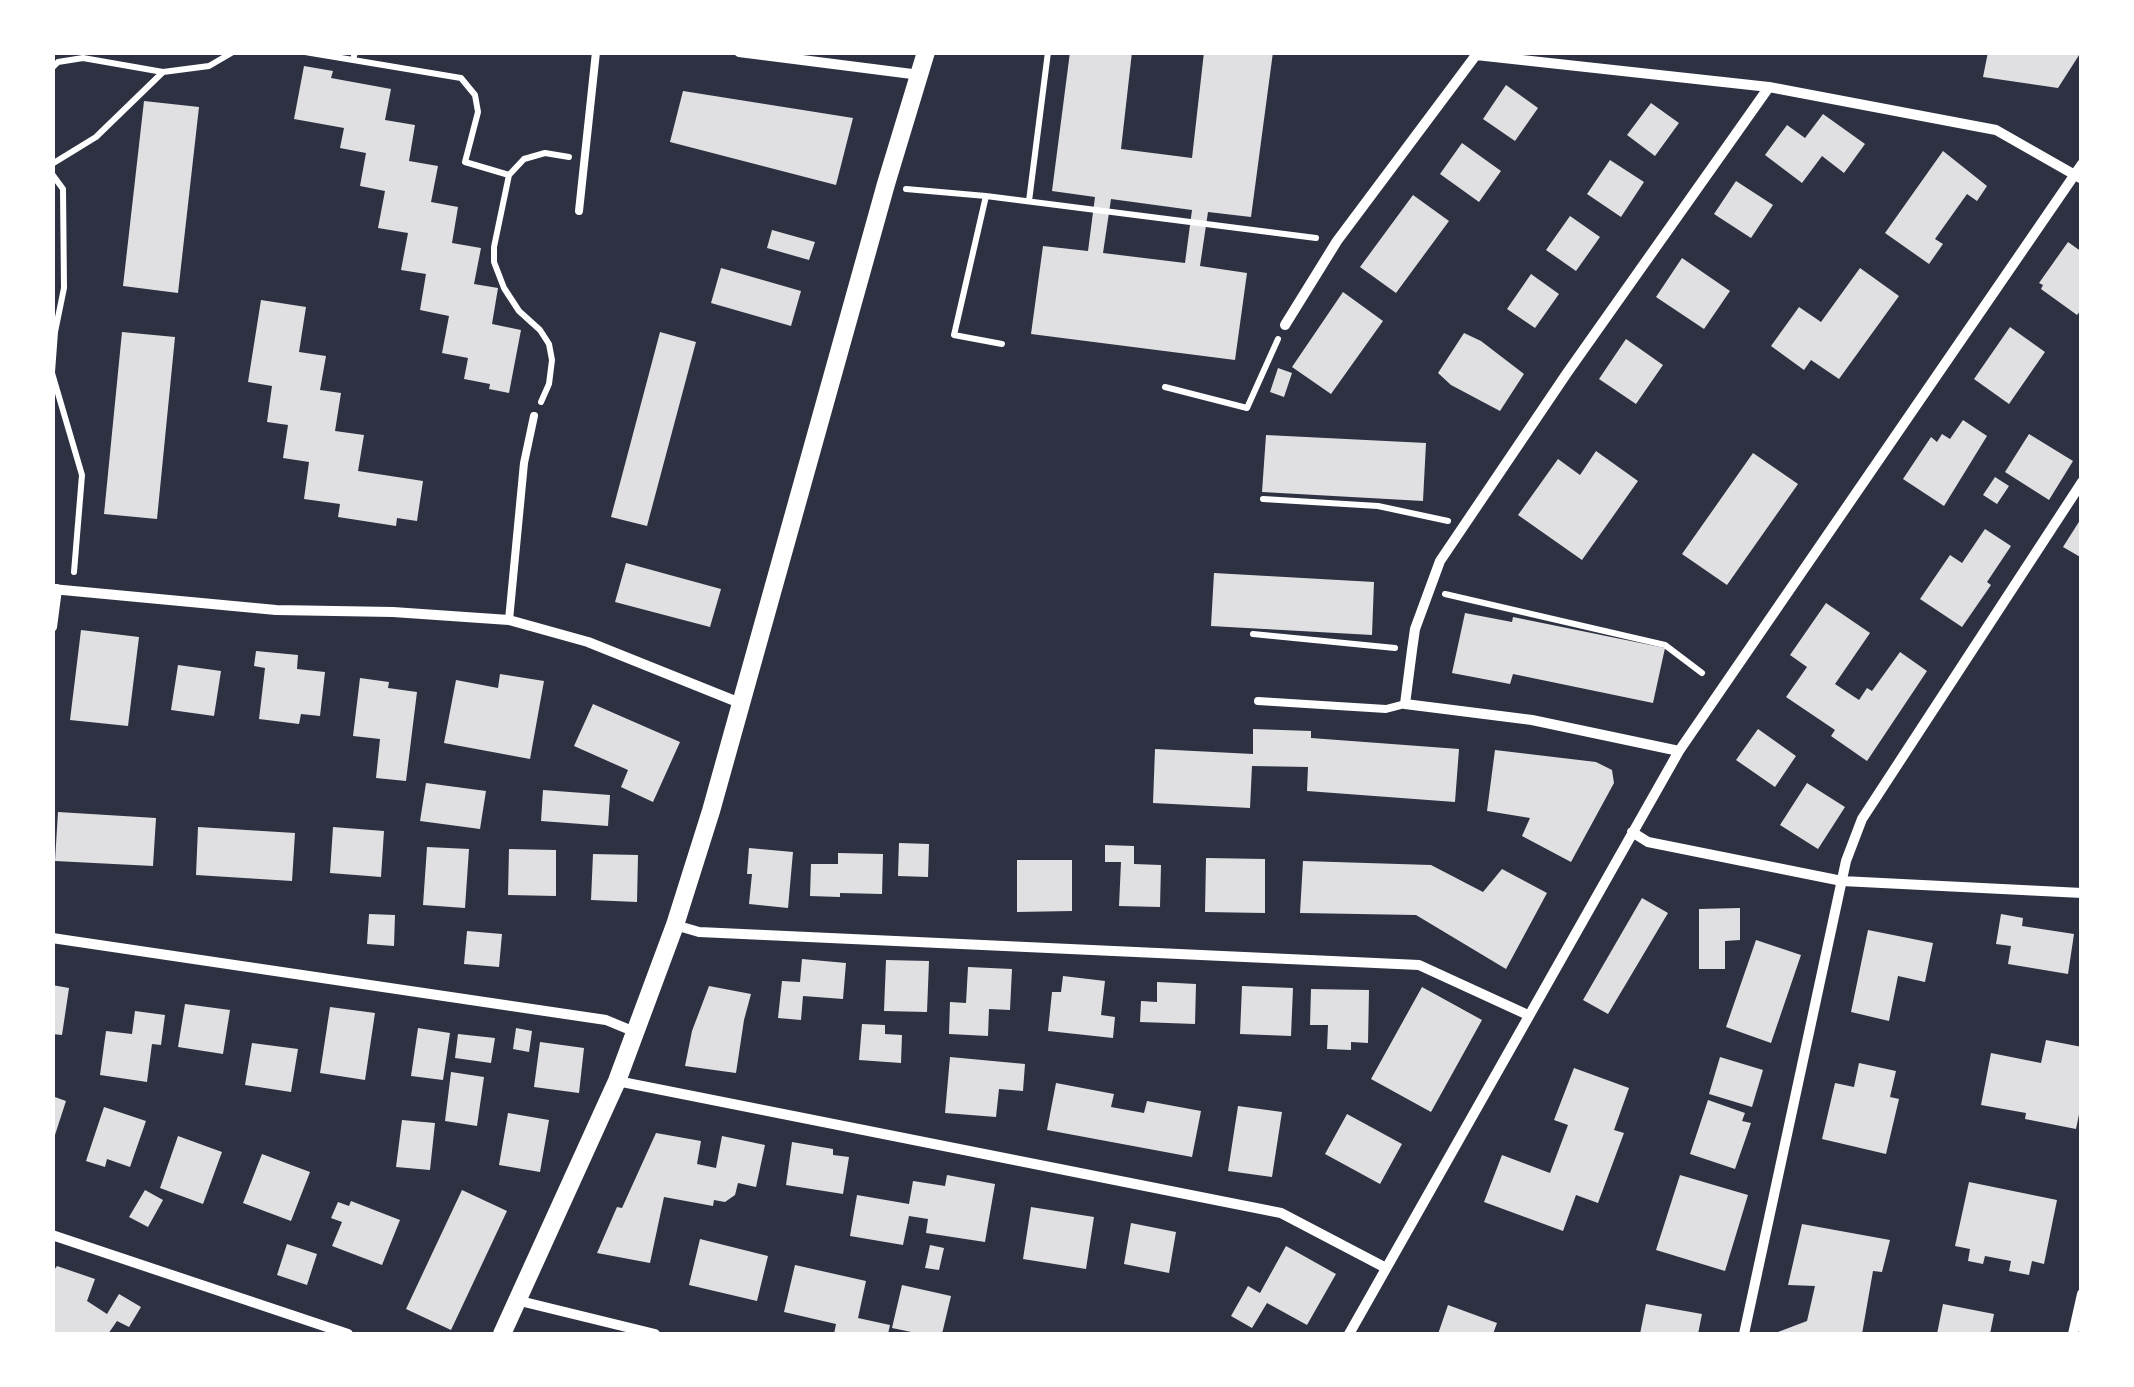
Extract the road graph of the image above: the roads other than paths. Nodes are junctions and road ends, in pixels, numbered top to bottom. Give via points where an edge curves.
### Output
1 (596, 52) edge
2 (739, 52) edge
3 (926, 52) edge
4 (920, 75) junction
5 (1769, 87) junction
6 (2082, 164) edge
7 (2078, 176) edge
8 (579, 211) dead end
9 (1285, 324) road end
10 (534, 416) road end
11 (2082, 482) edge
12 (55, 589) edge
13 (509, 620) junction
14 (52, 627) edge
15 (1258, 701) dead end
16 (740, 703) junction
17 (1404, 704) junction
18 (1679, 751) junction
19 (1632, 832) junction
20 (1842, 881) junction
21 (2082, 892) edge
22 (675, 925) junction
23 (52, 938) edge
24 (1528, 1015) junction
25 (635, 1032) junction
26 (617, 1081) junction
27 (52, 1235) edge
28 (1386, 1268) junction
29 (2082, 1294) edge
30 (520, 1301) junction
31 (348, 1334) edge
32 (502, 1334) edge
33 (655, 1334) edge
34 (1349, 1334) edge
35 (1744, 1334) edge
36 (2073, 1334) edge

1 - 8 lane
2 - 4 street
3 - 4 street
4 - 16 street
5 - 7 street via 1996,130
5 - 9 street via 1476,54 1338,240
5 - 17 street via 1440,561 1415,628
6 - 7 street
7 - 18 street
10 - 13 lane
11 - 20 street via 1862,820
12 - 13 street via 276,610
12 - 14 street
13 - 16 street via 552,629
15 - 17 lane via 1386,709
16 - 22 street
17 - 18 street via 1532,720
18 - 19 street
19 - 20 street via 1648,842
19 - 24 street
20 - 21 street
20 - 35 street
22 - 24 street via 698,932 1419,965
22 - 25 street
23 - 25 street via 606,1020
24 - 28 street
25 - 26 street
26 - 28 street via 1281,1213
26 - 30 street
27 - 31 street
28 - 34 street
29 - 36 street
30 - 32 street
30 - 33 street

